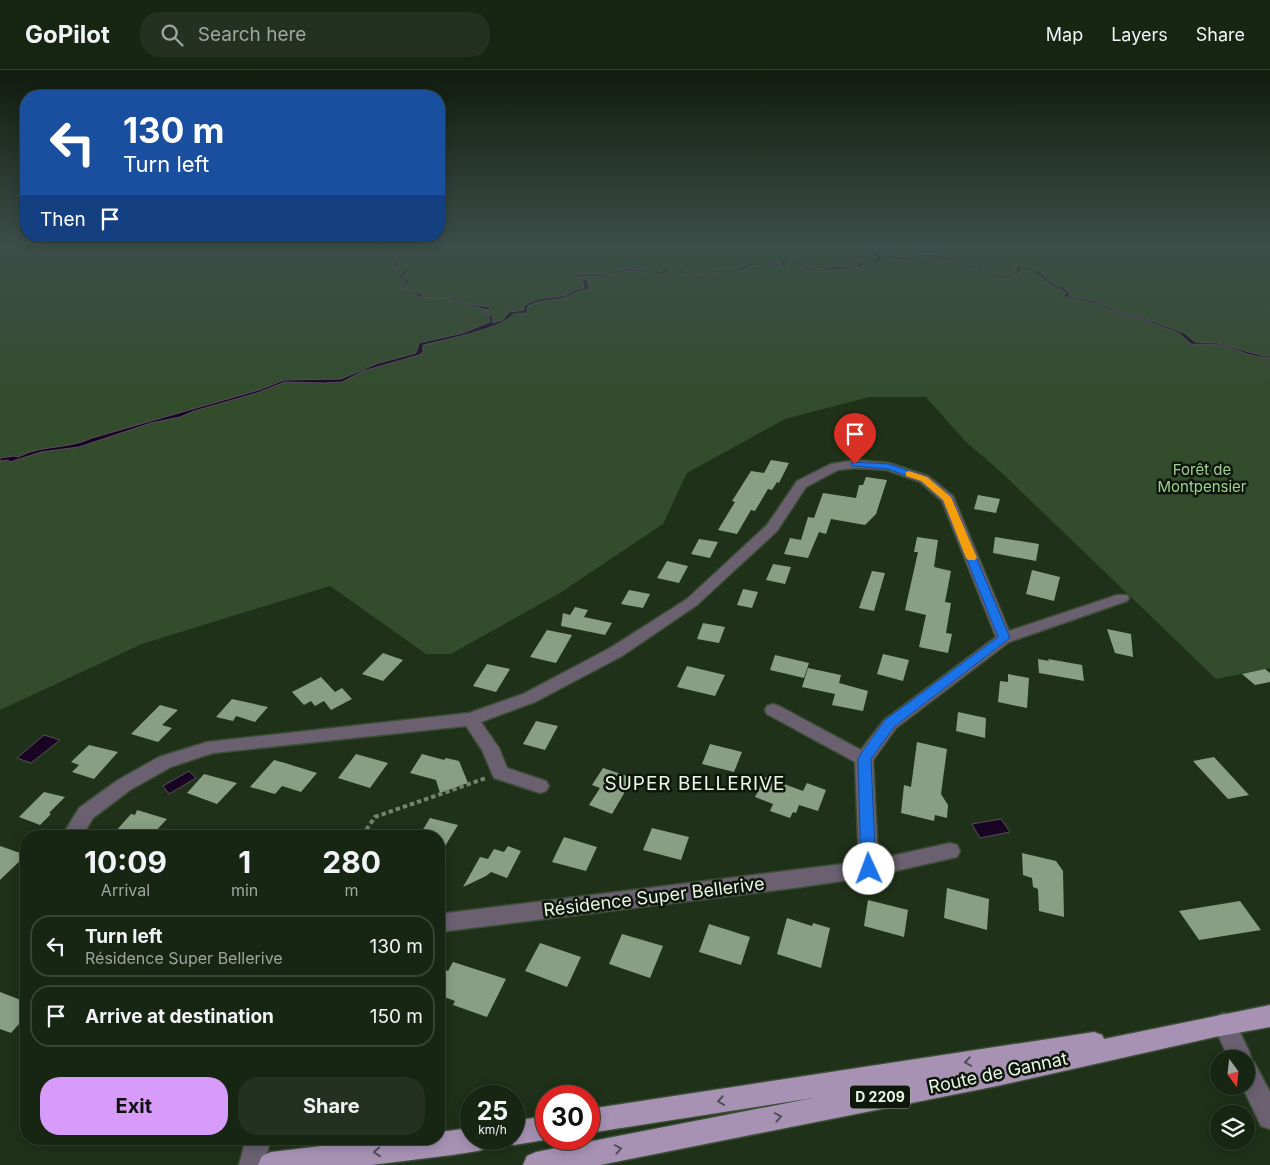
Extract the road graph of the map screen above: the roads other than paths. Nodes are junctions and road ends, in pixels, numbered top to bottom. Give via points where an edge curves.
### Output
1 (1122, 598) dead end
2 (1004, 638) junction
3 (773, 710) dead end
4 (470, 719) junction
5 (864, 759) junction
6 (540, 786) dead end
7 (76, 830) edge
8 (950, 850) dead end
9 (869, 869) junction
10 (445, 922) edge
11 (1270, 1016) edge
12 (1224, 1024) junction
13 (1237, 1050) edge
14 (1255, 1088) edge
15 (1270, 1117) edge
16 (600, 1119) edge
17 (460, 1142) edge
18 (445, 1144) edge
19 (257, 1145) edge
20 (437, 1145) edge
21 (326, 1153) edge
22 (252, 1165) edge
23 (270, 1165) edge
24 (536, 1165) edge

1 - 2 street
2 - 4 street via 948,499 924,479 889,467 855,464 835,467 801,484 772,528 692,602 616,652 529,698
2 - 5 street via 890,724
3 - 5 street
4 - 6 street via 490,748 500,773
4 - 7 street via 213,747 165,762 124,785 86,813
5 - 9 street
8 - 9 street, Résidence Super Bellerive
9 - 10 street, Résidence Super Bellerive
11 - 12 main road, Route de Gannat / D 2209
12 - 13 street
12 -> 16 main road, Route de Gannat / D 2209
24 -> 12 main road, Route de Gannat / D 2209 via 997,1074
14 - 15 street
17 -> 18 main road
19 - 22 street
20 -> 21 main road
21 - 23 main road

